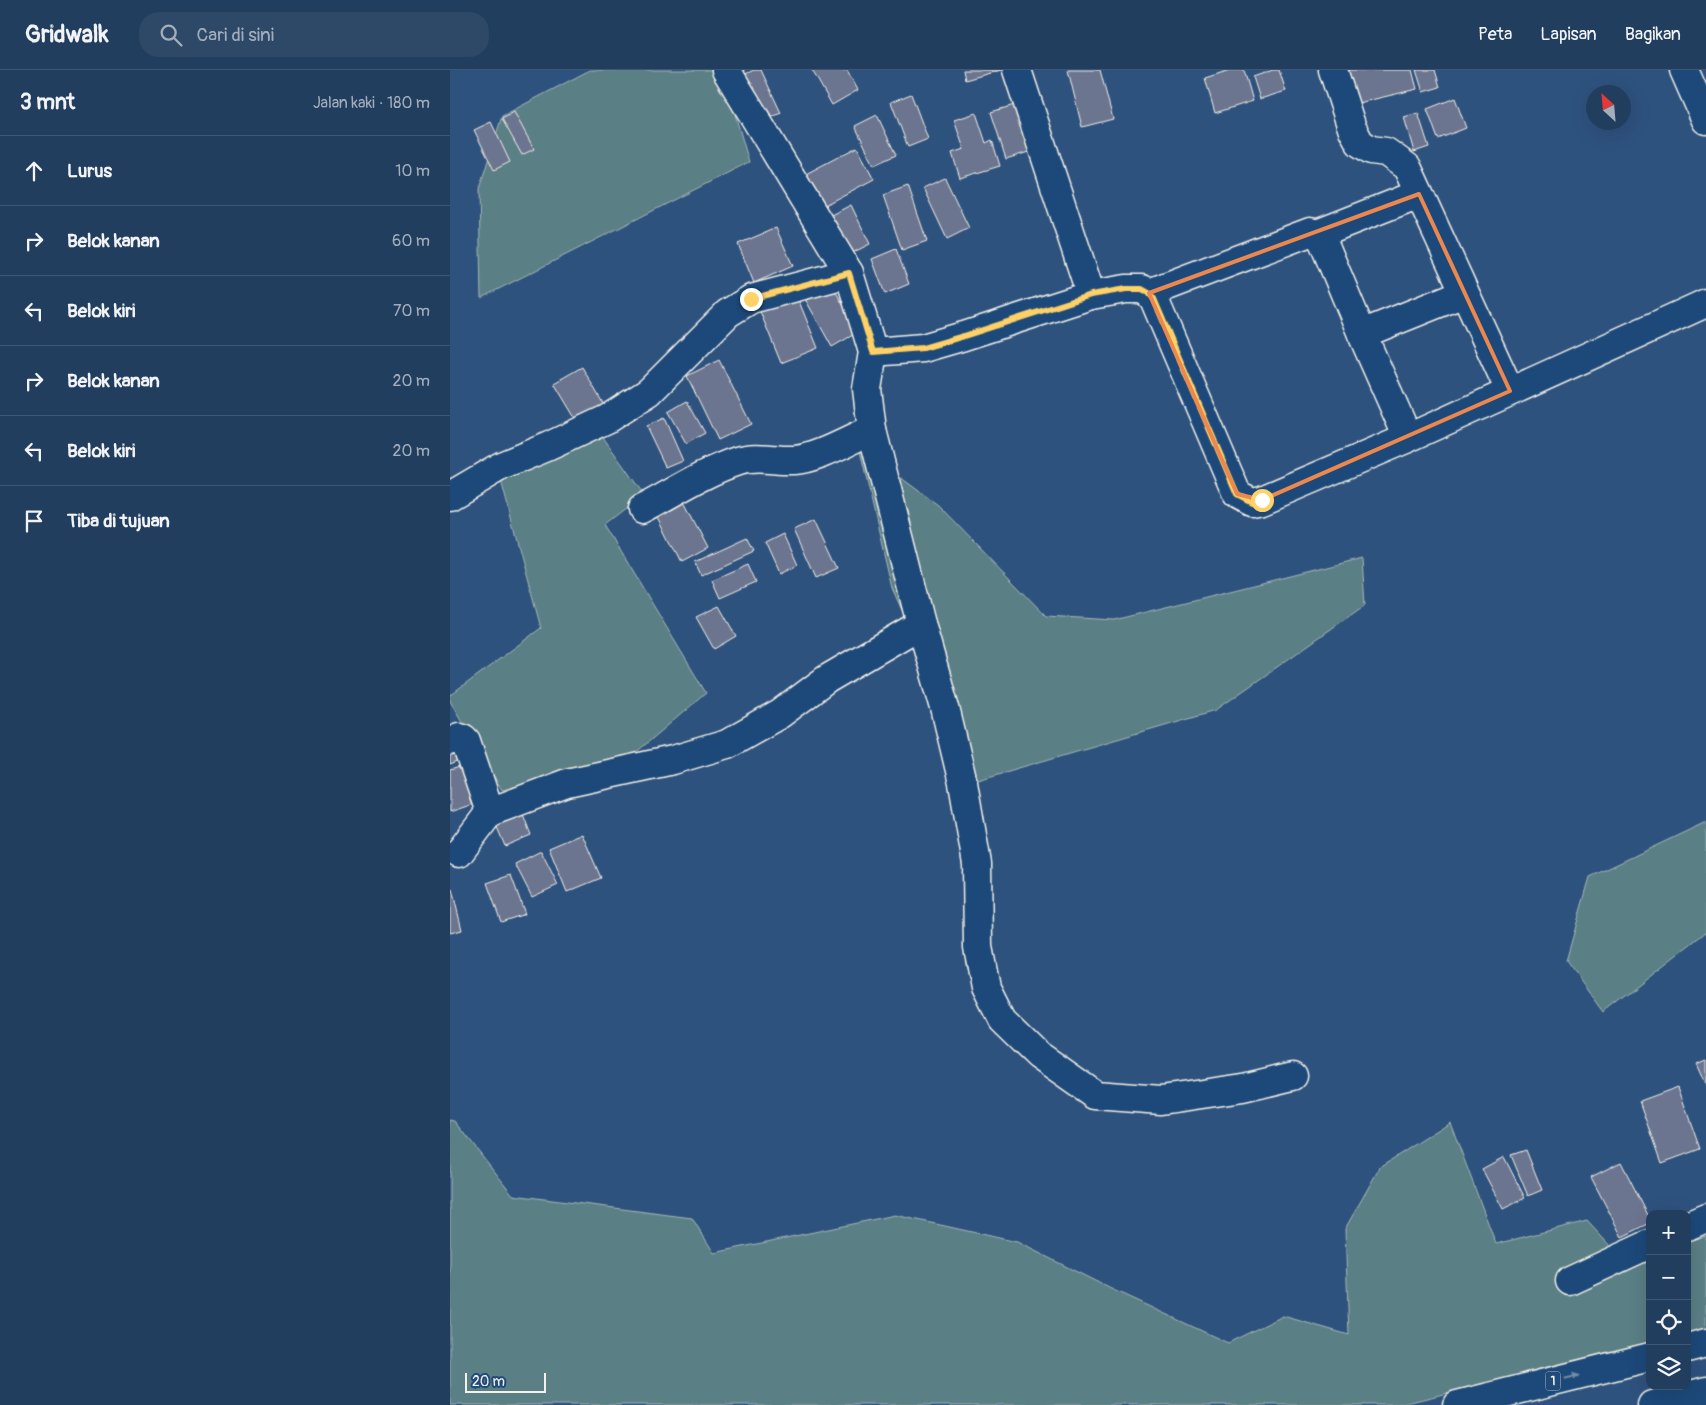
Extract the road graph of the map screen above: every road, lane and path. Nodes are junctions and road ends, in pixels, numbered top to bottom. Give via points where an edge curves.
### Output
1 (726, 70) edge
2 (1017, 70) edge
3 (1333, 70) edge
4 (1684, 70) edge
5 (1706, 120) edge
6 (1419, 194) junction
7 (1317, 234) junction
8 (849, 273) junction
9 (1149, 293) junction
10 (1464, 293) junction
11 (1091, 295) junction
12 (1706, 304) edge
13 (1362, 334) junction
14 (873, 352) junction
15 (1510, 391) junction
16 (872, 430) junction
17 (1408, 438) junction
18 (450, 496) edge
19 (642, 510) dead end
20 (920, 624) junction
21 (450, 741) edge
22 (490, 812) junction
23 (459, 853) dead end
24 (1293, 1076) dead end
25 (1706, 1218) edge
26 (1691, 1224) edge
27 (1646, 1246) edge
28 (1570, 1281) dead end
29 (1706, 1344) edge
30 (1691, 1347) edge
31 (1646, 1358) edge
32 (1706, 1391) edge
33 (1457, 1405) edge
34 (1652, 1405) edge

1 - 8 main road
2 - 11 main road
3 - 6 main road via 1360,143 1371,150 1386,152 1407,168
4 - 5 main road
6 - 7 main road
6 - 10 main road
7 - 9 main road via 1310,232
7 - 13 main road via 1323,240
8 - 14 main road
8 - 18 main road via 751,299 728,313 649,392 614,414 501,466
9 - 11 main road via 1142,289 1126,289
9 - 17 main road via 1237,494 1244,499 1252,502 1262,500
10 - 13 main road
10 - 15 main road
11 - 14 main road via 923,348
12 - 15 main road
13 - 17 main road
14 - 16 main road via 867,389
15 - 17 main road
16 - 19 main road via 816,455 796,460 760,458 739,461 715,470
16 - 20 main road
20 - 22 main road via 827,679 780,714 727,744 673,760 567,783
20 - 24 main road via 963,783 977,864 978,947 986,988 1002,1020 1038,1055 1095,1095 1161,1100 1243,1088
21 - 22 main road via 459,737 466,741
22 - 23 main road
25 - 26 main road
27 - 28 main road
29 - 30 main road
33 -> 31 main road, 1
32 - 34 main road

